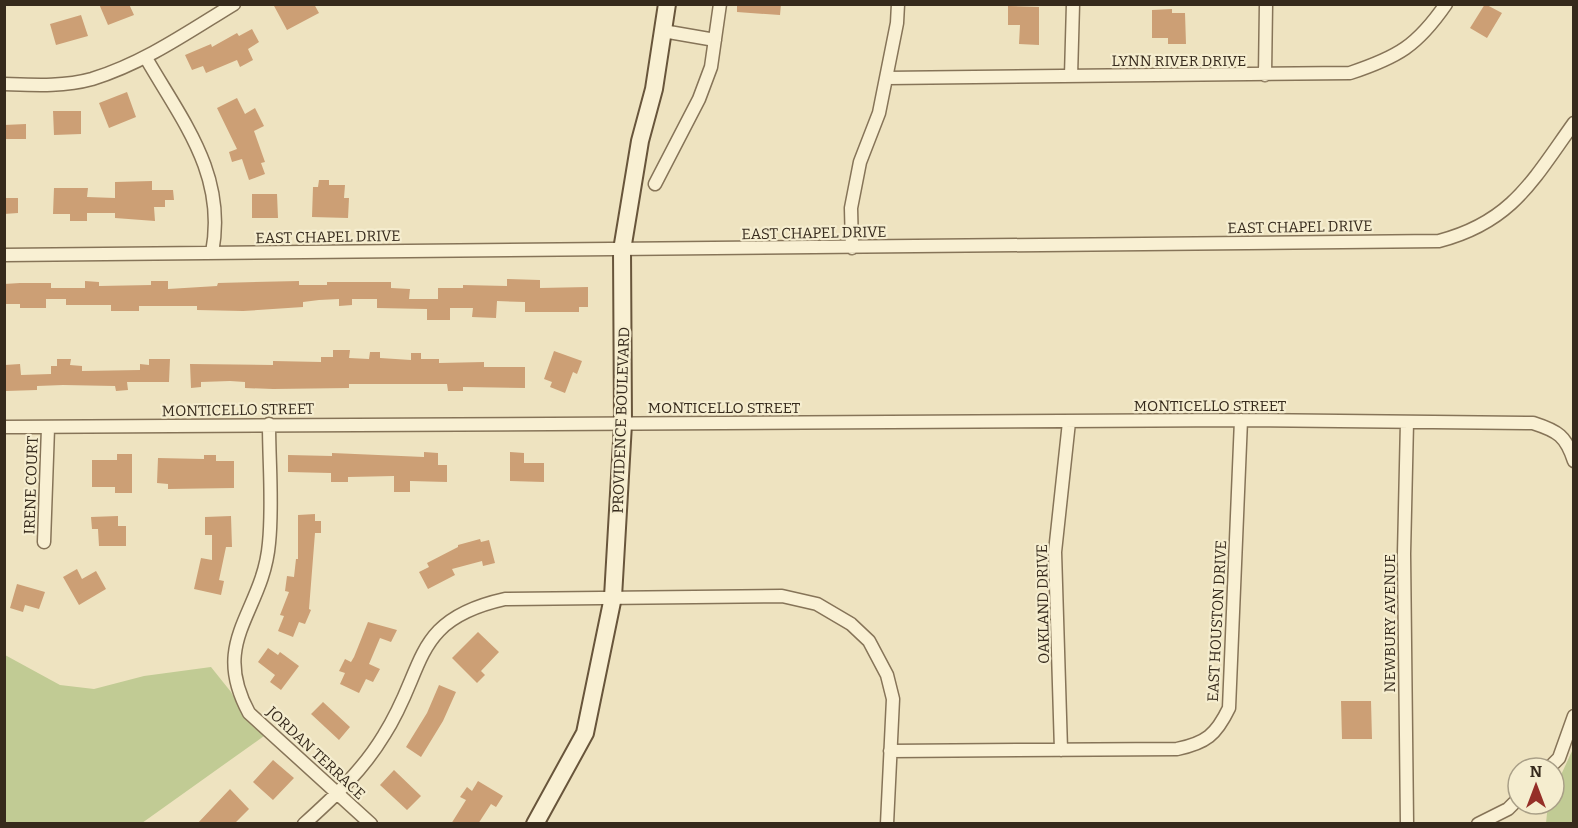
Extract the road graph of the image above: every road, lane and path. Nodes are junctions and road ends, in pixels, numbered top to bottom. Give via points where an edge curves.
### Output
1 (234, 4) edge
2 (667, 4) edge
3 (720, 4) edge
4 (898, 4) edge
5 (1073, 4) edge
6 (1266, 4) edge
7 (1446, 4) edge
8 (663, 31) junction
9 (715, 40) junction
10 (146, 58) junction
11 (1265, 75) junction
12 (1071, 76) junction
13 (887, 78) junction
14 (4, 84) edge
15 (1574, 123) edge
16 (655, 184) dead end
17 (852, 248) junction
18 (622, 250) junction
19 (212, 253) junction
20 (4, 255) edge
21 (1241, 420) junction
22 (1069, 422) junction
23 (1407, 422) junction
24 (268, 423) junction
25 (623, 423) junction
26 (4, 427) edge
27 (48, 428) junction
28 (1574, 461) edge
29 (44, 542) dead end
30 (613, 597) junction
31 (1574, 716) edge
32 (1061, 750) junction
33 (890, 751) junction
34 (1560, 756) edge
35 (337, 794) junction
36 (1506, 810) edge
37 (304, 824) edge
38 (371, 824) edge
39 (535, 824) edge
40 (887, 824) edge
41 (1407, 824) edge
42 (1478, 824) edge

1 - 10 street
2 - 8 main road, PROVIDENCE BOULEVARD
3 - 9 street
4 - 13 street
5 - 12 street
6 - 11 street
7 - 11 street, LYNN RIVER DRIVE via 1413,45 1387,61 1350,74
8 - 9 street
8 - 18 main road, PROVIDENCE BOULEVARD
9 - 16 street via 711,67 699,99
10 - 14 street via 91,79 54,85
10 - 19 street via 206,162 216,205
11 - 12 street, LYNN RIVER DRIVE
12 - 13 street, LYNN RIVER DRIVE
13 - 17 street via 858,173 851,208
15 - 17 street, EAST CHAPEL DRIVE via 1521,196 1504,212 1467,234 1439,241
17 - 18 street, EAST CHAPEL DRIVE
18 - 19 street, EAST CHAPEL DRIVE
18 - 25 main road, PROVIDENCE BOULEVARD
19 - 20 street, EAST CHAPEL DRIVE
21 - 22 street, MONTICELLO STREET
21 - 23 street, MONTICELLO STREET
21 - 32 street, EAST HOUSTON DRIVE via 1229,708 1219,730 1198,745 1177,749
22 - 25 street, MONTICELLO STREET
22 - 32 street, OAKLAND DRIVE via 1055,552
23 - 28 street, MONTICELLO STREET via 1533,423 1552,429 1568,442
23 - 41 street, NEWBURY AVENUE
24 - 25 street, MONTICELLO STREET
24 - 27 street, MONTICELLO STREET
24 - 35 street, JORDAN TERRACE via 269,544 260,590 237,637 233,672 237,691 249,713
25 - 30 main road, PROVIDENCE BOULEVARD
26 - 27 street, MONTICELLO STREET
27 - 29 street, IRENE COURT
30 - 33 street via 782,596 817,604 851,624 869,641 887,675 893,699
30 - 35 street via 505,599 475,606 446,622 426,645 386,734
30 - 39 main road, PROVIDENCE BOULEVARD via 585,733
31 - 34 street
32 - 33 street, EAST HOUSTON DRIVE
33 - 40 street
35 - 37 street
35 - 38 street, JORDAN TERRACE
36 - 42 street

